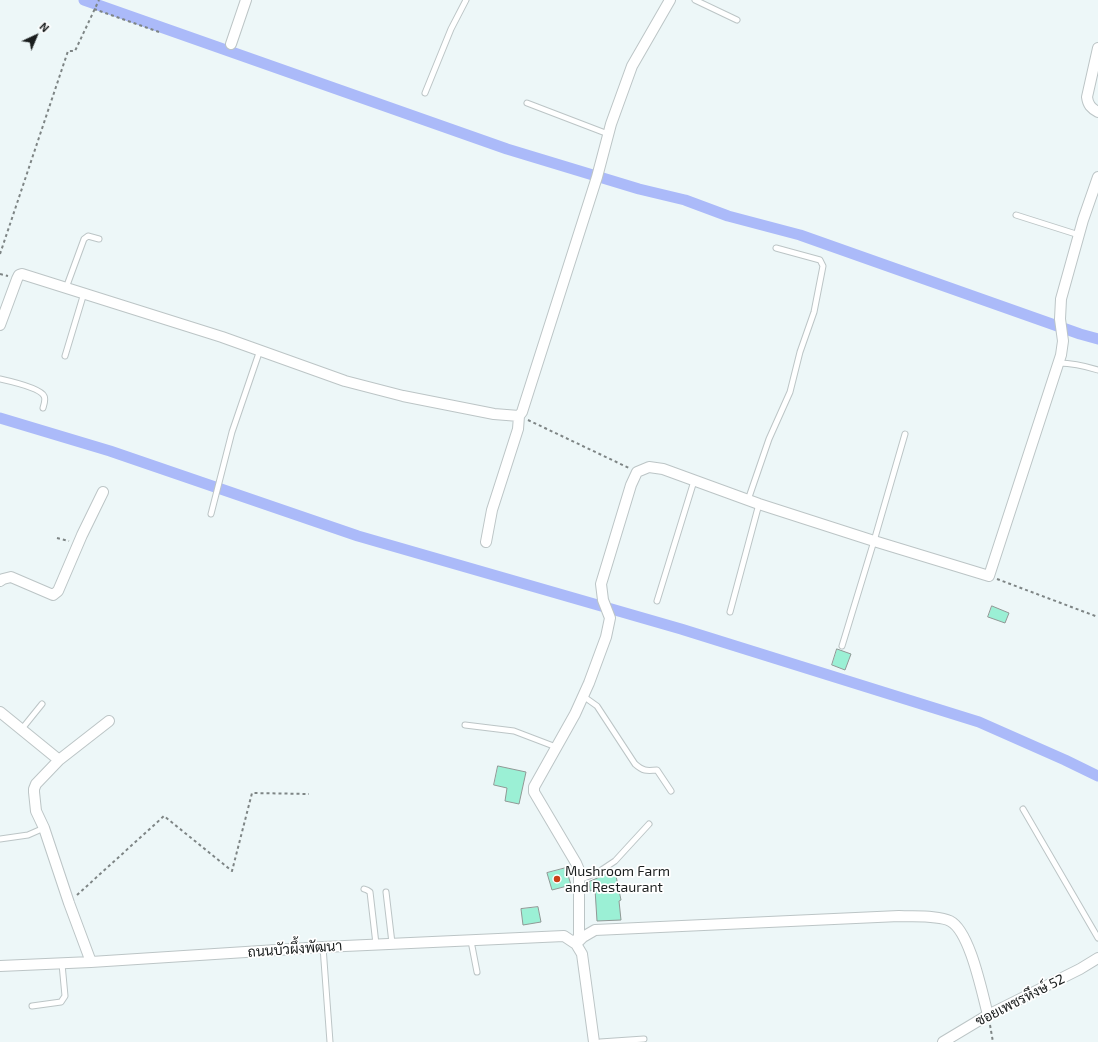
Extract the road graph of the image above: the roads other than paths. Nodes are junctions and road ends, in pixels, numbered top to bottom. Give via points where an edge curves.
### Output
1 (246, 0) edge
2 (466, 0) edge
3 (670, 0) edge
4 (695, 0) edge
5 (737, 20) dead end
6 (231, 44) dead end
7 (1098, 48) edge
8 (425, 93) dead end
9 (527, 103) dead end
10 (1098, 112) edge
11 (609, 134) junction
12 (1098, 177) edge
13 (1016, 215) dead end
14 (1079, 235) junction
15 (98, 239) dead end
16 (776, 248) dead end
17 (66, 288) junction
18 (84, 293) junction
19 (0, 325) edge
20 (260, 350) junction
21 (65, 356) dead end
22 (1059, 363) junction
23 (1098, 370) edge
24 (0, 379) edge
25 (43, 408) dead end
26 (520, 416) junction
27 (906, 434) dead end
28 (694, 481) junction
29 (103, 492) dead end
30 (748, 500) junction
31 (759, 504) junction
32 (211, 514) dead end
33 (874, 541) junction
34 (486, 542) dead end
35 (0, 581) edge
36 (657, 601) dead end
37 (730, 612) dead end
38 (842, 646) dead end
39 (583, 696) junction
40 (42, 704) dead end
41 (0, 712) edge
42 (109, 721) dead end
43 (465, 725) dead end
44 (21, 730) junction
45 (556, 747) junction
46 (59, 760) junction
47 (671, 791) dead end
48 (1023, 809) dead end
49 (649, 824) dead end
50 (44, 828) junction
51 (0, 839) edge
52 (578, 881) junction
53 (364, 889) dead end
54 (386, 892) dead end
55 (1098, 938) edge
56 (471, 941) junction
57 (575, 943) junction
58 (376, 944) junction
59 (392, 944) junction
60 (323, 947) junction
61 (1098, 958) edge
62 (91, 962) junction
63 (62, 964) junction
64 (0, 966) edge
65 (477, 972) dead end
66 (32, 1006) dead end
67 (988, 1016) junction
68 (644, 1039) dead end
69 (330, 1042) edge
70 (594, 1042) edge
71 (600, 1042) edge
72 (943, 1042) edge

1 - 6 street
2 - 8 lane via 451,29
3 - 11 street via 632,66
4 - 5 lane
7 - 10 street via 1087,96 1088,103
9 - 11 lane
11 - 26 street
12 - 14 street
13 - 14 lane
14 - 22 street via 1061,299 1063,341
15 - 17 lane via 88,236 84,239
16 - 30 lane via 820,260 823,266 814,312 790,392 769,439
17 - 18 street
17 - 19 street via 19,275
18 - 20 street
18 - 21 lane
20 - 26 street via 345,381 403,396 494,414
20 - 32 lane via 232,432
22 - 23 lane via 1078,364
22 - 33 street via 989,576
24 - 25 lane via 43,394
26 - 34 street via 492,510
27 - 33 lane
28 - 30 street
28 - 36 lane
28 - 39 street via 663,469 649,467 637,472 601,584 603,600 610,618 606,637
29 - 35 street via 55,594 11,577
30 - 31 street
31 - 33 street
31 - 37 lane
33 - 38 lane
39 - 45 street
39 - 47 lane via 597,706 635,764 647,771 657,770
40 - 44 lane
41 - 44 street
42 - 46 street
43 - 45 lane via 514,731
44 - 46 street
45 - 52 street via 534,786 534,792 576,863 579,870
46 - 50 street via 34,788 36,811
48 - 55 lane
49 - 52 lane via 615,861
50 - 51 lane via 28,835
50 - 62 street
52 - 57 street via 579,936
53 - 58 lane via 370,892
54 - 59 lane
56 - 57 street, ถนนบัวผึ้งพัฒนา via 564,936
56 - 59 street, ถนนบัวผึ้งพัฒนา
56 - 65 lane
57 - 67 street via 595,930 940,917 951,921 960,930 970,948
57 - 70 street via 582,954
58 - 59 street, ถนนบัวผึ้งพัฒนา
58 - 60 street, ถนนบัวผึ้งพัฒนา
60 - 62 street, ถนนบัวผึ้งพัฒนา
60 - 69 lane
61 - 67 street, ซอยเพชรหึงษ์ 52 via 1080,970
62 - 63 street, ถนนบัวผึ้งพัฒนา
63 - 64 street, ถนนบัวผึ้งพัฒนา
63 - 66 lane via 64,999 61,1002
67 - 72 street, ซอยเพชรหึงษ์ 52
68 - 71 lane

